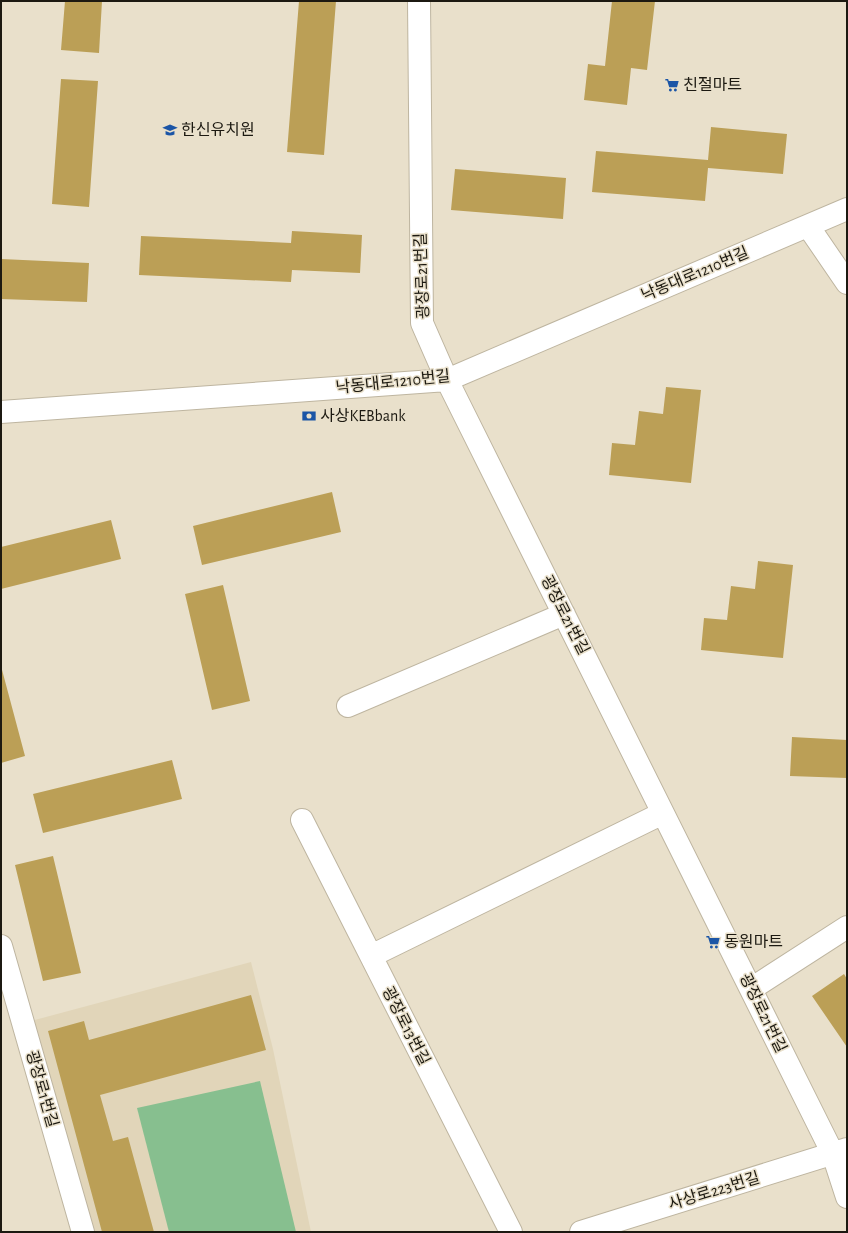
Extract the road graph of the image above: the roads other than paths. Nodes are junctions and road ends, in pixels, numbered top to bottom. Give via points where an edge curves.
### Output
1 (419, 1) edge
2 (847, 209) edge
3 (808, 226) junction
4 (847, 283) edge
5 (447, 380) junction
6 (1, 412) edge
7 (564, 614) junction
8 (348, 706) dead end
9 (663, 813) junction
10 (302, 820) dead end
11 (847, 927) edge
12 (1, 946) edge
13 (370, 956) junction
14 (751, 989) junction
15 (840, 1152) edge
16 (847, 1197) edge
17 (83, 1232) edge
18 (511, 1232) edge
19 (581, 1232) edge

1 - 5 street, 광장로21번길 via 422,323
2 - 3 street, 낙동대로1210번길
3 - 4 street
3 - 5 street, 낙동대로1210번길
5 - 6 street, 낙동대로1210번길
5 - 7 street, 광장로21번길
7 - 8 street
7 - 9 street, 광장로21번길
9 - 13 street
9 - 14 street, 광장로21번길
10 - 13 street, 광장로13번길
11 - 14 street
12 - 17 street, 광장로1번길
13 - 18 street, 광장로13번길
14 - 15 street, 광장로21번길
15 - 16 street, 광장로21번길
15 - 19 street, 사상로223번길

